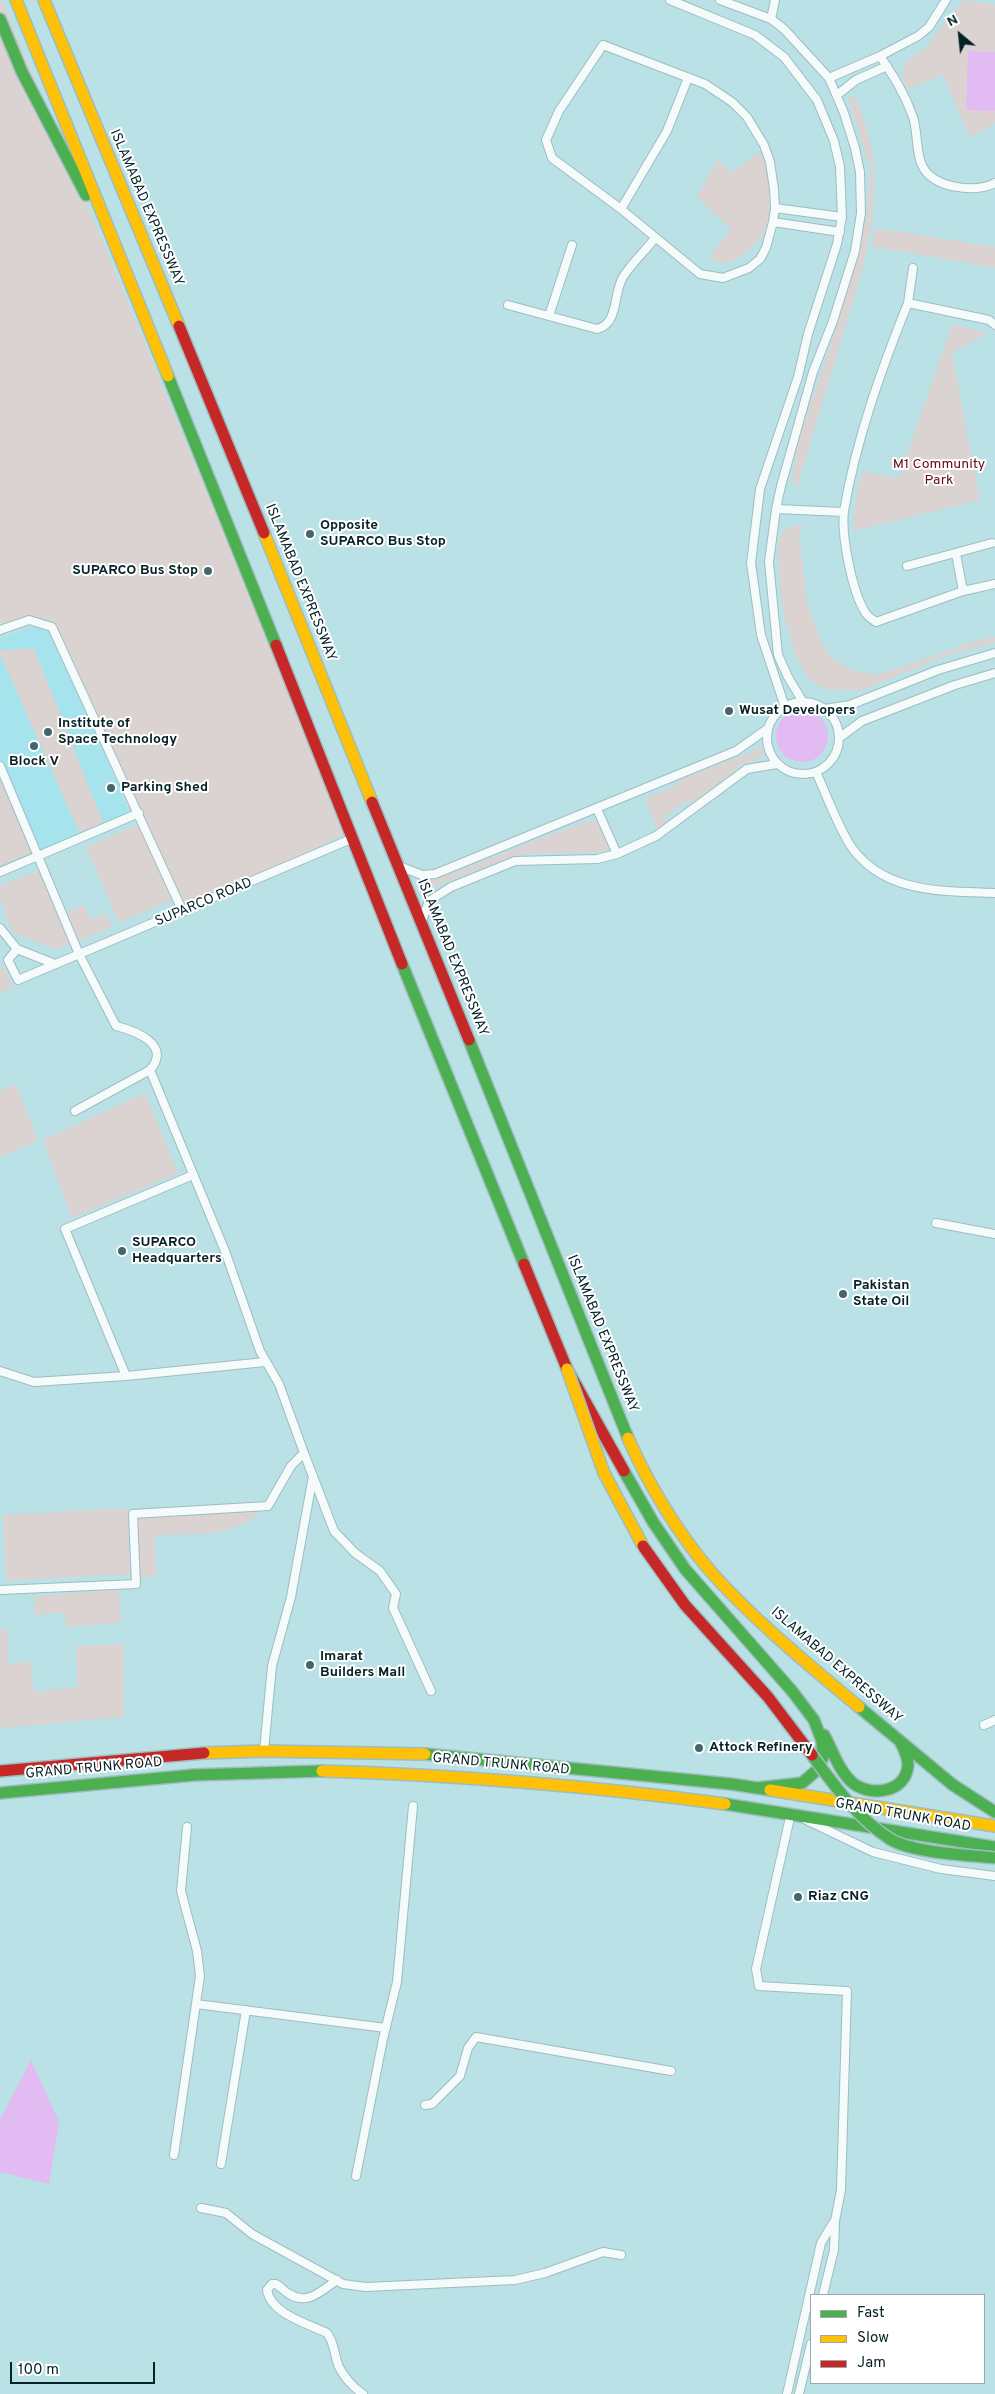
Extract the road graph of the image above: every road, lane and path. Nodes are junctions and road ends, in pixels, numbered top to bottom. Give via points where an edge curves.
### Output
1 (16, 0) edge
2 (44, 0) edge
3 (670, 0) edge
4 (720, 0) edge
5 (775, 0) edge
6 (946, 0) edge
7 (0, 19) edge
8 (771, 19) junction
9 (880, 56) junction
10 (887, 66) junction
11 (688, 78) junction
12 (829, 78) junction
13 (837, 95) junction
14 (995, 183) edge
15 (775, 208) junction
16 (621, 209) junction
17 (842, 217) junction
18 (773, 222) junction
19 (840, 232) junction
20 (655, 238) junction
21 (572, 245) dead end
22 (914, 268) dead end
23 (126, 273) junction
24 (908, 303) junction
25 (508, 306) dead end
26 (549, 316) junction
27 (995, 325) edge
28 (798, 377) junction
29 (811, 380) junction
30 (776, 509) junction
31 (844, 512) junction
32 (992, 543) dead end
33 (956, 554) junction
34 (907, 566) dead end
35 (995, 584) edge
36 (963, 590) junction
37 (0, 630) edge
38 (995, 654) edge
39 (995, 673) edge
40 (803, 702) junction
41 (785, 707) junction
42 (825, 709) junction
43 (768, 729) junction
44 (839, 738) junction
45 (777, 764) junction
46 (0, 766) edge
47 (816, 772) junction
48 (597, 809) junction
49 (139, 813) junction
50 (351, 839) junction
51 (617, 854) junction
52 (39, 856) junction
53 (399, 866) junction
54 (0, 872) edge
55 (995, 893) edge
56 (183, 912) junction
57 (422, 923) junction
58 (0, 928) edge
59 (17, 949) junction
60 (79, 954) junction
61 (55, 964) junction
62 (150, 1070) junction
63 (75, 1111) dead end
64 (193, 1175) junction
65 (936, 1223) dead end
66 (995, 1234) edge
67 (266, 1362) junction
68 (567, 1369) junction
69 (0, 1371) edge
70 (126, 1376) junction
71 (304, 1453) junction
72 (313, 1476) junction
73 (0, 1590) edge
74 (431, 1690) dead end
75 (814, 1720) junction
76 (995, 1720) edge
77 (984, 1725) dead end
78 (900, 1740) junction
79 (264, 1751) junction
80 (0, 1771) edge
81 (757, 1788) junction
82 (0, 1793) edge
83 (413, 1806) dead end
84 (790, 1812) junction
85 (995, 1812) edge
86 (995, 1826) edge
87 (187, 1827) dead end
88 (995, 1847) edge
89 (995, 1858) edge
90 (995, 1876) edge
91 (196, 2004) junction
92 (246, 2010) junction
93 (386, 2028) junction
94 (671, 2070) dead end
95 (425, 2105) dead end
96 (174, 2155) dead end
97 (221, 2164) dead end
98 (356, 2176) dead end
99 (201, 2208) dead end
100 (835, 2221) junction
101 (621, 2255) dead end
102 (337, 2280) junction
103 (823, 2294) edge
104 (810, 2348) edge
105 (364, 2394) edge
106 (787, 2394) edge
107 (799, 2394) edge

1 - 23 highway
2 - 53 highway, ISLAMABAD EXPRESSWAY
3 - 17 street via 755,35 784,57 817,100 834,142 840,166
4 - 8 street
5 - 8 street
6 - 9 street via 929,27
7 - 23 highway via 22,72
8 - 12 street
9 - 10 street
9 - 12 street
10 - 13 street via 856,80
10 - 14 street via 900,84 913,119 920,160 929,175 950,186 985,188
11 - 15 street via 719,93 747,117 770,162
11 - 16 street via 667,131
11 - 16 street via 603,45 560,111 546,140 552,158
12 - 13 street
13 - 29 street via 856,148 861,213 855,250
15 - 17 street
15 - 18 street
16 - 20 street
17 - 19 street
18 - 19 street
18 - 20 street via 760,259 749,268 723,278 700,274
19 - 28 street
20 - 26 street via 622,278 610,321 603,327 596,329
21 - 26 street
22 - 24 street
23 - 50 highway
24 - 27 street via 989,320
24 - 31 street via 874,393
25 - 26 street
28 - 29 street
28 - 41 street via 760,489 751,563 761,635
29 - 30 street
30 - 31 street
30 - 40 street via 769,562 778,655
31 - 36 street via 849,569 865,612 876,622
32 - 33 street
33 - 34 street
33 - 36 street
35 - 36 street
37 - 49 street via 29,620 52,627
38 - 42 street via 938,670 850,706
39 - 44 street via 862,721
40 - 41 street
40 - 42 street
41 - 43 street via 771,720
42 - 44 street via 835,722
43 - 45 street via 766,741
43 - 48 street via 736,751
44 - 47 street via 836,753
45 - 47 street via 800,774
45 - 51 street via 747,769 656,836
46 - 52 street
47 - 55 street via 850,844 868,866 889,878 922,889
48 - 51 street
48 - 53 street via 435,874 422,875
49 - 52 street
49 - 56 street
50 - 56 street, SUPARCO ROAD
50 - 68 highway
51 - 57 street via 597,859 524,860 504,865 438,894 429,901
52 - 54 street
52 - 60 street
53 - 57 highway, ISLAMABAD EXPRESSWAY
56 - 60 street, SUPARCO ROAD
57 - 78 highway, ISLAMABAD EXPRESSWAY via 644,1474 675,1524 712,1573 763,1623
58 - 59 street
59 - 61 street
59 - 61 street, SUPARCO ROAD via 8,960 18,980
60 - 61 street, SUPARCO ROAD
60 - 62 street via 116,1026 134,1030 150,1041 157,1054 156,1063
62 - 63 street
62 - 64 street
64 - 67 street
64 - 70 street via 65,1229
65 - 66 street
67 - 70 street
67 - 71 street via 278,1384
68 - 75 highway via 653,1522 685,1569
68 - 89 highway, bridge via 604,1473 643,1546 685,1605 768,1697 840,1793 891,1840 922,1849
69 - 70 street via 34,1382
71 - 72 street
71 - 73 street via 291,1466 268,1506 133,1514 136,1584
72 - 74 street via 334,1531 355,1553 380,1571 396,1594 393,1608
72 - 79 street via 290,1597 272,1666
75 - 78 highway via 848,1778 864,1790 889,1790 899,1784 908,1765
75 - 81 highway via 822,1741 823,1756 816,1771 802,1784
76 - 77 street
78 - 85 highway, ISLAMABAD EXPRESSWAY via 953,1785
79 - 80 highway, GRAND TRUNK ROAD via 181,1754
79 - 81 highway, GRAND TRUNK ROAD via 434,1754
81 - 86 highway, GRAND TRUNK ROAD
82 - 84 highway, GRAND TRUNK ROAD via 215,1774 370,1772 558,1784
83 - 93 street via 397,1982
84 - 88 highway, GRAND TRUNK ROAD
84 - 90 street via 873,1852 941,1869
84 - 100 street via 756,1969 759,1986 847,1991 841,2190
87 - 91 street via 182,1891 197,1951 200,1976
91 - 92 street
91 - 96 street
92 - 93 street
92 - 97 street
93 - 98 street
94 - 95 street via 476,2037 468,2048 460,2076 432,2104
99 - 102 street via 226,2213 252,2234
100 - 103 street via 834,2250
100 - 106 street via 821,2243
101 - 102 street via 603,2252 515,2280 366,2287
102 - 105 street via 308,2298 295,2297 276,2284 267,2290 268,2296 288,2314 327,2333 339,2367 349,2383
104 - 107 street

